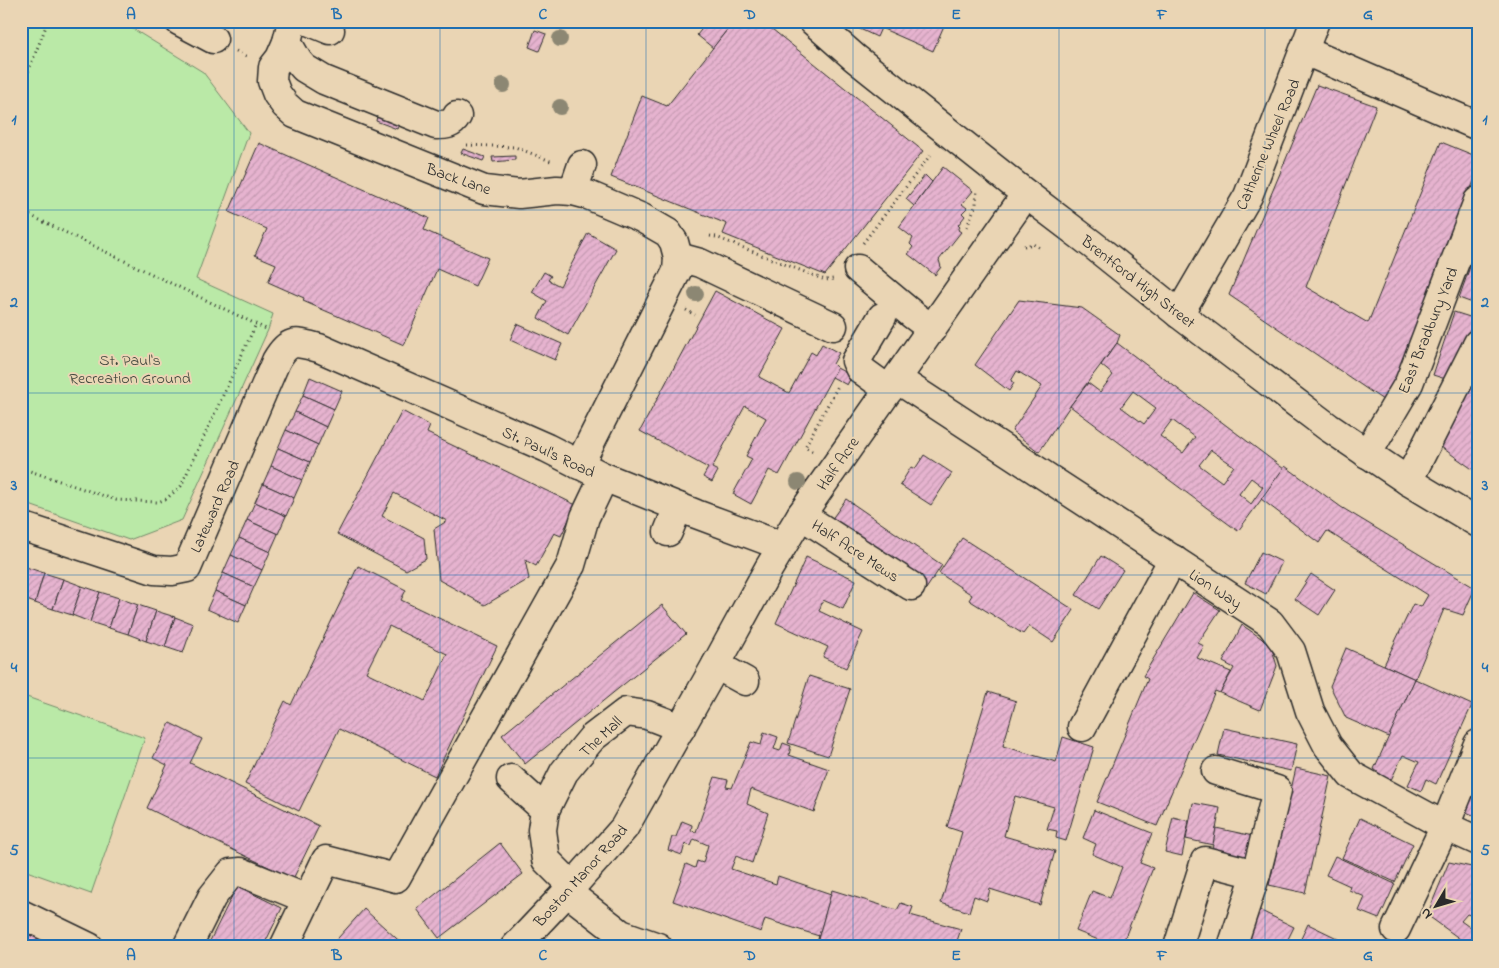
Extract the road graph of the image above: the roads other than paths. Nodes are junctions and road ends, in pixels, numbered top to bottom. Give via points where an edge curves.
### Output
1 (179, 21) edge
2 (1315, 21) edge
3 (817, 23) edge
4 (289, 32) edge
5 (213, 39) road end
6 (1305, 51) junction
7 (457, 116) dead end
8 (1478, 126) edge
9 (1026, 194) junction
10 (1478, 202) edge
11 (684, 254) junction
12 (858, 268) road end
13 (1179, 314) junction
14 (882, 317) dead end
15 (833, 326) dead end
16 (932, 329) junction
17 (1478, 343) edge
18 (319, 348) joint
19 (893, 384) junction
20 (1367, 454) junction
21 (580, 465) junction
22 (604, 477) junction
23 (1408, 481) junction
24 (678, 506) junction
25 (801, 514) junction
26 (1478, 523) edge
27 (21, 526) edge
28 (668, 532) dead end
29 (782, 546) junction
30 (1173, 559) junction
31 (911, 586) dead end
32 (716, 665) junction
33 (745, 681) dead end
34 (1082, 727) dead end
35 (675, 737) junction
36 (1478, 744) edge
37 (1216, 771) dead end
38 (511, 779) dead end
39 (545, 810) junction
40 (1445, 826) junction
41 (1478, 841) edge
42 (1256, 874) junction
43 (570, 889) junction
44 (307, 899) junction
45 (21, 914) edge
46 (1396, 929) dead end
47 (1182, 946) edge
48 (89, 947) edge
49 (187, 947) edge
50 (284, 947) edge
51 (515, 947) edge
52 (658, 947) edge
53 (1232, 947) edge

1 - 5 street
2 - 6 street, Catherine Wheel Road
3 - 9 street, Brentford High Street via 855,58
4 - 7 street via 298,61 324,80 436,125 450,124
4 - 11 street, Back Lane via 280,58 273,67 272,81 277,94 295,114 484,190 519,194 557,190 578,176 588,195 660,228
6 - 8 street
6 - 13 street, Catherine Wheel Road via 1248,196
9 - 13 street, Brentford High Street
9 - 16 street, Half Acre
10 - 20 street, East Bradbury Yard via 1409,383
11 - 15 street, Back Lane
11 - 21 street
12 - 16 street
13 - 20 street, Brentford High Street
14 - 19 street, Lion Way via 856,361 860,369
16 - 19 street, Half Acre
17 - 23 street
18 - 21 street, St. Paul's Road
18 - 27 street, Lateward Road via 291,343 283,349 187,568 172,572 154,570
19 - 25 street, Half Acre
19 - 30 street, Lion Way
20 - 23 street, Brentford High Street
21 - 22 street, St. Paul's Road
22 - 24 street, St. Paul's Road
22 - 44 street via 585,517 571,565 396,878 326,860
23 - 26 street, Brentford High Street
24 - 28 street
24 - 29 street, St. Paul's Road
25 - 29 street, Half Acre
25 - 31 street, Half Acre Mews
29 - 32 street, Half Acre
30 - 34 street
30 - 40 street, Lion Way via 1270,623 1290,651 1310,711 1328,746 1351,775
32 - 33 street
32 - 35 street, Half Acre
35 - 39 street, The Mall via 647,714 626,712 592,738 564,772
35 - 43 street, Boston Manor Road via 624,828
36 - 40 street
37 - 42 street via 1277,790
38 - 39 street
39 - 43 street, The Mall via 542,830 546,860
40 - 41 street, Lion Way
40 - 46 street
42 - 47 street via 1205,861
42 - 53 street
43 - 51 street, Boston Manor Road
43 - 52 street, The Mall via 621,934
44 - 49 street via 240,872 231,873 212,897
44 - 50 street
45 - 48 street

